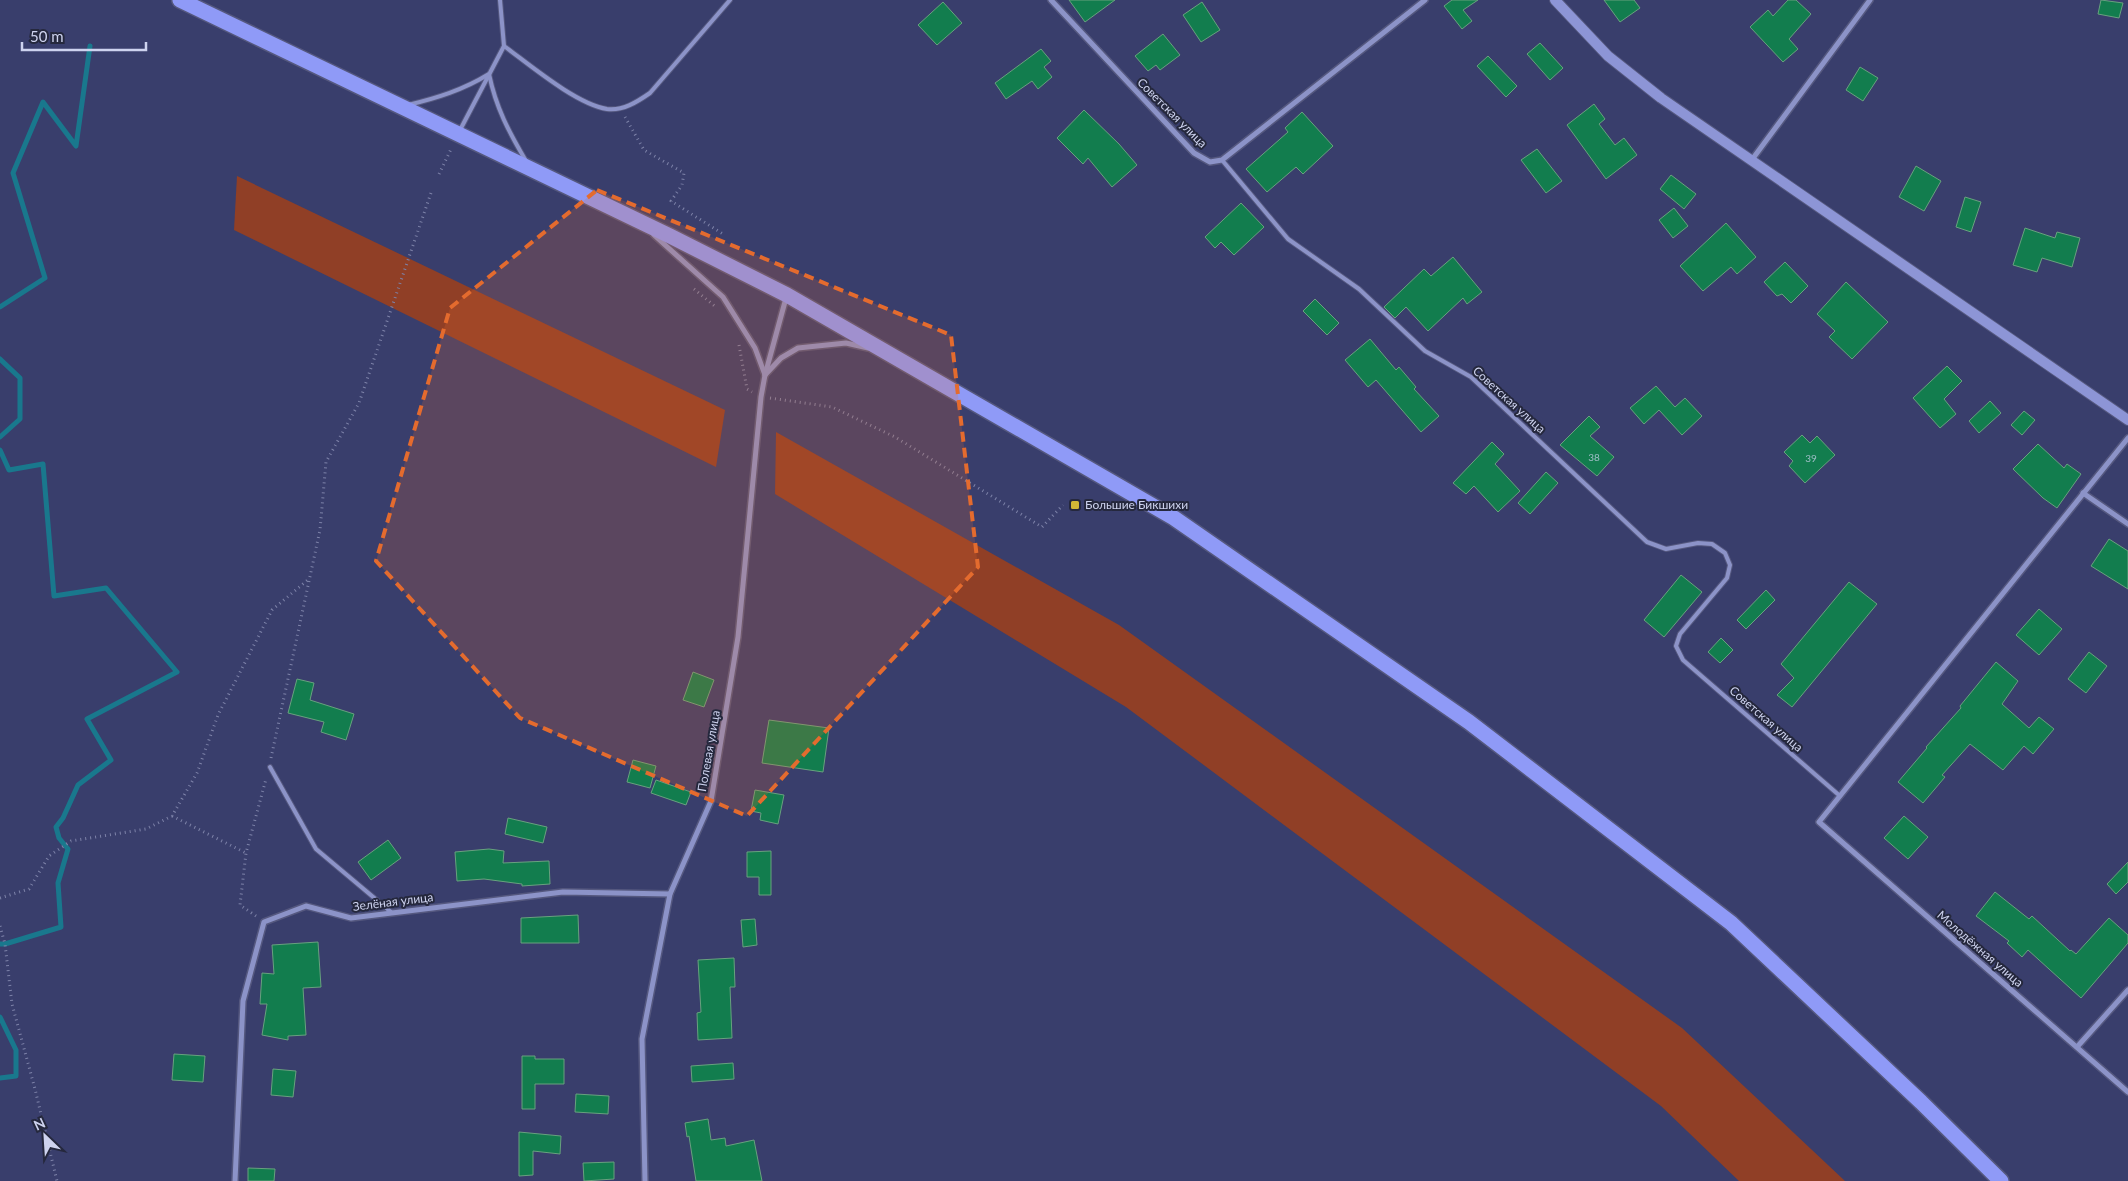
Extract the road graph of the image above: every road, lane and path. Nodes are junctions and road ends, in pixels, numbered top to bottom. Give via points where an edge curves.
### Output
1 (180, 0) edge
2 (500, 0) edge
3 (730, 0) edge
4 (1051, 0) edge
5 (1425, 0) edge
6 (1555, 0) edge
7 (1870, 0) edge
8 (504, 46) junction
9 (488, 74) junction
10 (402, 106) junction
11 (620, 108) junction
12 (458, 133) junction
13 (1222, 160) junction
14 (1751, 161) junction
15 (530, 168) junction
16 (439, 174) dead end
17 (432, 190) dead end
18 (636, 219) junction
19 (723, 234) dead end
20 (694, 289) dead end
21 (787, 295) junction
22 (722, 312) dead end
23 (739, 342) dead end
24 (892, 354) junction
25 (765, 375) junction
26 (761, 397) junction
27 (2128, 420) edge
28 (2128, 438) edge
29 (2084, 493) junction
30 (1063, 505) dead end
31 (2128, 524) edge
32 (310, 577) junction
33 (270, 767) junction
34 (1840, 796) junction
35 (172, 816) junction
36 (246, 852) junction
37 (670, 894) junction
38 (0, 898) edge
39 (391, 912) junction
40 (264, 922) junction
41 (0, 926) edge
42 (2128, 990) edge
43 (2077, 1047) junction
44 (2128, 1092) edge
45 (57, 1181) edge
46 (235, 1181) edge
47 (645, 1181) edge
48 (2001, 1181) edge

1 - 10 highway
2 - 8 lane
3 - 11 lane via 650,93 634,104
4 - 13 street, Советская улица via 1194,153 1210,162
5 - 13 street
6 - 14 street via 1608,56
7 - 14 street
8 - 9 lane
8 - 11 lane via 565,90 592,104 608,109
9 - 10 lane via 443,96
9 - 12 lane
9 - 15 lane via 506,127
10 - 12 highway
11 - 19 path via 644,150 684,173 682,185 671,201
12 - 15 highway
12 - 16 path
13 - 34 lane, Советская улица via 1288,239 1359,289 1425,351 1471,377 1647,542 1666,549 1698,543 1712,544 1724,553 1730,565 1728,578 1680,634 1676,646 1683,660
14 - 27 street
15 - 18 highway
17 - 32 path via 359,403 326,462 320,530
18 - 21 highway
18 - 25 street via 723,297 755,348
20 - 22 path
21 - 24 highway
21 - 25 street, Полевая улица
23 - 26 path via 747,389
24 - 25 street via 846,343 798,348 781,358
24 - 48 highway via 1174,518 1469,722 1731,923
25 - 26 street, Полевая улица
26 - 30 path via 832,407 895,437 1042,528
26 - 37 street, Полевая улица via 738,637 711,801
28 - 29 street
29 - 31 street
29 - 34 street
32 - 33 path
32 - 35 path via 272,610 218,715 197,773
33 - 36 path
33 - 39 lane via 316,850
34 - 43 street, Молодёжная улица via 1819,822
35 - 36 path
35 - 38 path via 146,829 71,842 49,856 29,889
36 - 40 path via 240,905
37 - 39 street, Зелёная улица via 563,892
37 - 47 street, Полевая улица via 642,1039
39 - 40 street, Зелёная улица via 351,918 306,906
40 - 46 street via 242,1001
41 - 45 path via 12,1004
42 - 43 street
43 - 44 street, Молодёжная улица

